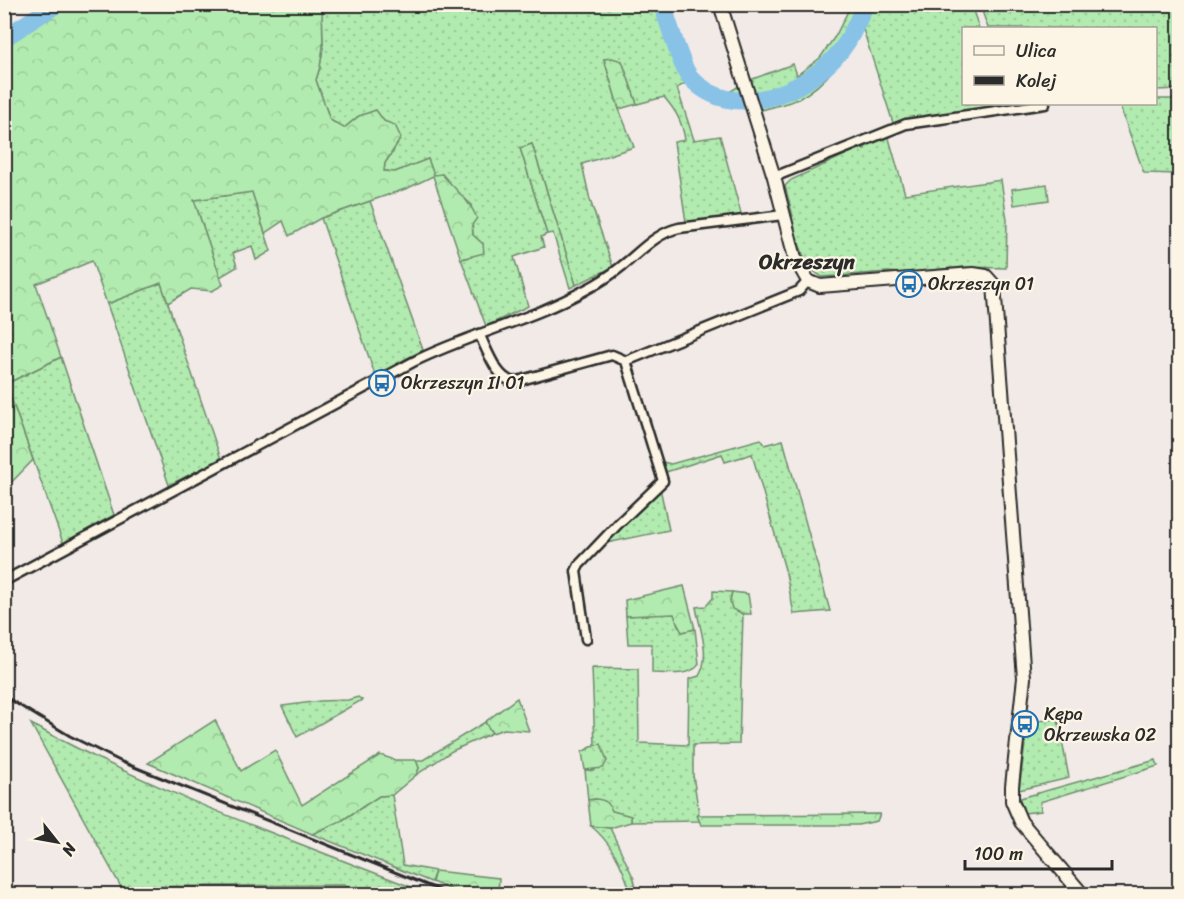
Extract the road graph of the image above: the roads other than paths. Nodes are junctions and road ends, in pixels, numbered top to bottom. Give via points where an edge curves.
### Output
1 (720, 4) edge
2 (1038, 105) edge
3 (774, 177) junction
4 (783, 215) junction
5 (808, 281) junction
6 (479, 334) junction
7 (626, 361) junction
8 (4, 581) edge
9 (586, 639) dead end
10 (1082, 894) edge

1 - 3 street
2 - 3 street via 906,124
3 - 4 street
4 - 5 street via 795,258
4 - 6 street via 673,229 587,289
5 - 7 street via 799,291
5 - 10 street via 820,286 973,274 986,276 994,285 1024,678 1012,801 1024,827
6 - 7 street via 501,375 511,382 612,355
6 - 8 street via 375,381
7 - 9 street via 663,481 576,571

